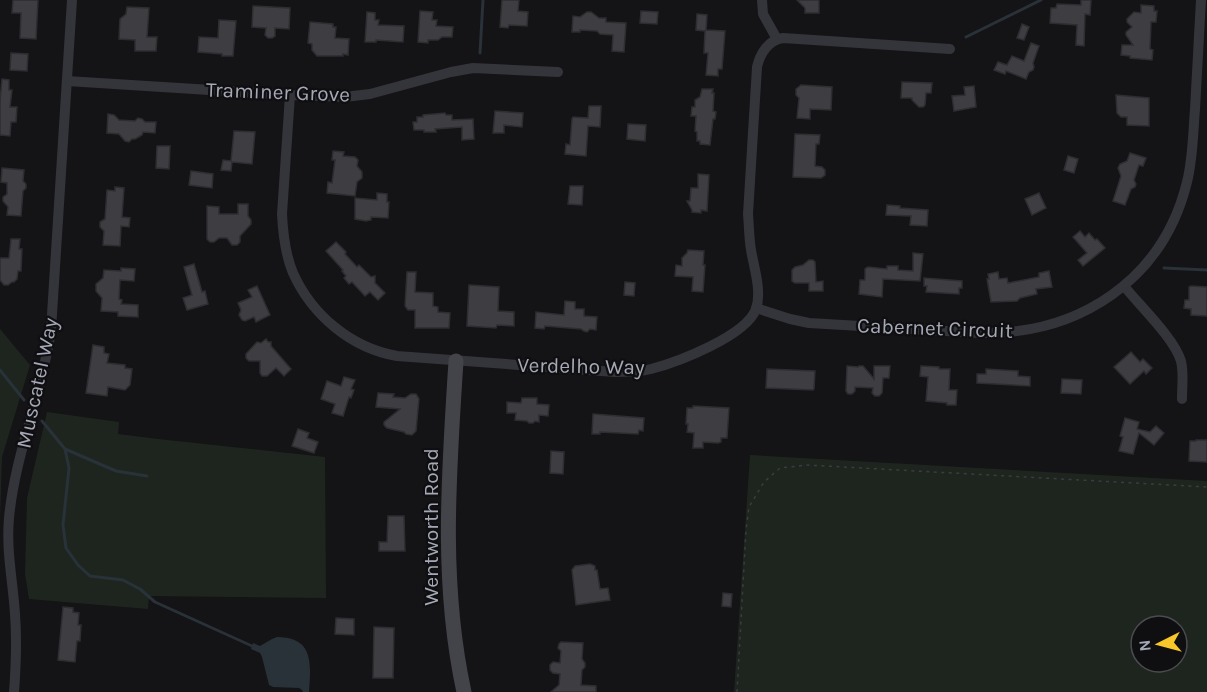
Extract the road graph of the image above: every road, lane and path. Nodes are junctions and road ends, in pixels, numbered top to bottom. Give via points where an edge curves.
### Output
1 (72, 0) edge
2 (762, 0) edge
3 (1202, 0) edge
4 (777, 39) junction
5 (950, 49) dead end
6 (558, 72) dead end
7 (67, 81) junction
8 (290, 95) junction
9 (1124, 286) junction
10 (756, 308) junction
11 (456, 361) junction
12 (1182, 399) dead end
13 (1207, 488) edge
14 (14, 692) edge
15 (464, 692) edge
16 (737, 692) edge

1 - 7 street, Muscatel Way
2 - 4 street via 764,14
3 - 9 street, Cabernet Circuit via 1187,181 1166,235
4 - 5 street
4 - 10 street via 767,46 757,67 748,214 758,293
6 - 8 street, Traminer Grove via 473,68 358,96
7 - 8 street, Traminer Grove
7 - 14 street, Muscatel Way via 51,330 9,521 16,633
8 - 11 street, Verdelho Way via 283,231 293,272 302,289 329,323 365,347 397,356
9 - 10 street, Cabernet Circuit via 1067,320 1007,333 809,323
9 - 12 street via 1177,352 1183,374
10 - 11 street, Verdelho Way via 734,334 679,360 649,369 615,372
11 - 15 street, Wentworth Road via 448,568
13 - 16 path via 807,465 780,468 764,482 749,507

